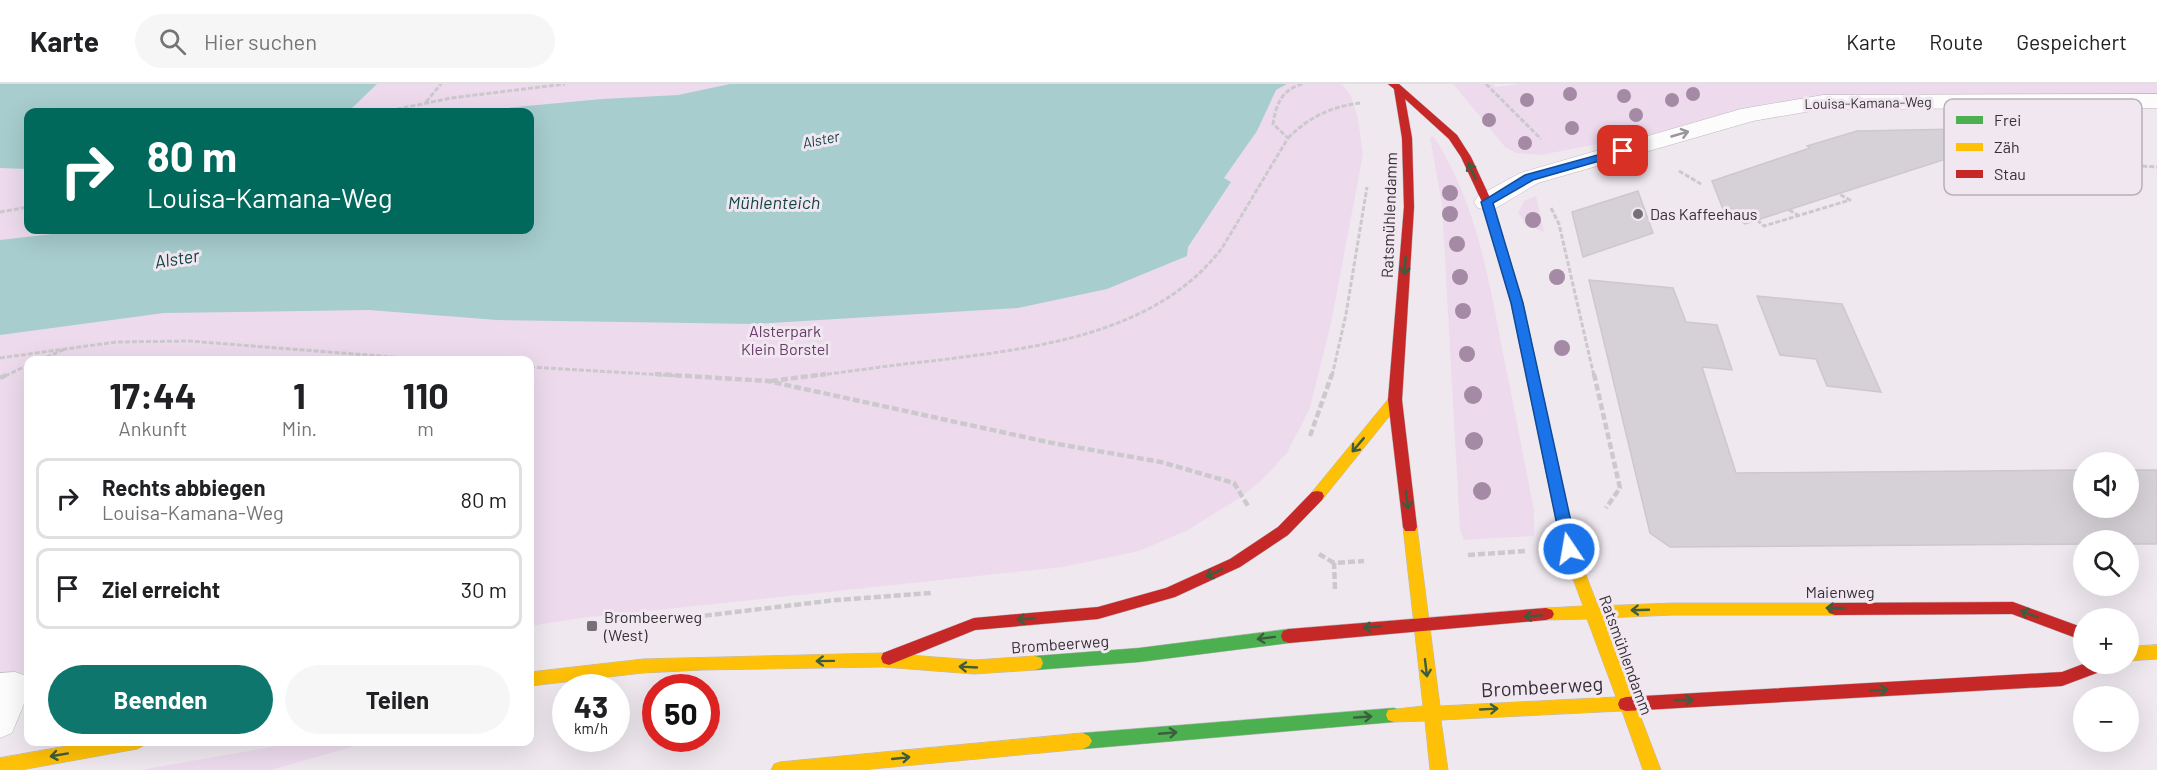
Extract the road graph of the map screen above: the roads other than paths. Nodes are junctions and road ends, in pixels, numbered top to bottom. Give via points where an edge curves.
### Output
1 (1395, 87) edge
2 (2142, 101) edge
3 (2157, 101) edge
4 (1944, 102) edge
5 (1487, 202) junction
6 (1395, 400) junction
7 (1592, 612) junction
8 (1420, 624) junction
9 (2073, 631) edge
10 (2157, 652) edge
11 (2139, 653) edge
12 (884, 660) junction
13 (2075, 674) edge
14 (534, 679) edge
15 (0, 687) edge
16 (1625, 702) junction
17 (1431, 712) junction
18 (0, 723) edge
19 (110, 746) edge
20 (0, 766) edge
21 (780, 770) edge
22 (1439, 770) edge
23 (1652, 770) edge

5 -> 1 main road, Ratsmühlendamm via 1453,137
1 -> 6 main road, Ratsmühlendamm via 1407,138 1409,207
2 -> 3 street, Louisa-Kamana-Weg
5 -> 4 street, Louisa-Kamana-Weg via 1529,178 1750,114 1800,104
5 - 7 main road, Ratsmühlendamm via 1517,303 1569,549
6 -> 8 main road, Ratsmühlendamm
6 -> 12 main road via 1314,500 1283,531 1235,563 1170,593 1098,613 974,624
7 -> 8 main road, Brombeerweg
9 -> 7 main road, Maienweg via 2013,608
7 - 16 main road, Ratsmühlendamm
8 -> 12 main road, Brombeerweg via 974,667
8 -> 17 main road, Ratsmühlendamm
10 - 11 main road
12 -> 14 main road, Brombeerweg via 643,666
16 -> 13 main road via 2062,679
15 - 18 lane via 15,686
17 -> 16 main road, Brombeerweg
16 - 23 main road, Ratsmühlendamm
21 -> 17 main road, Brombeerweg
17 - 22 main road, Ratsmühlendamm
19 -> 20 main road

